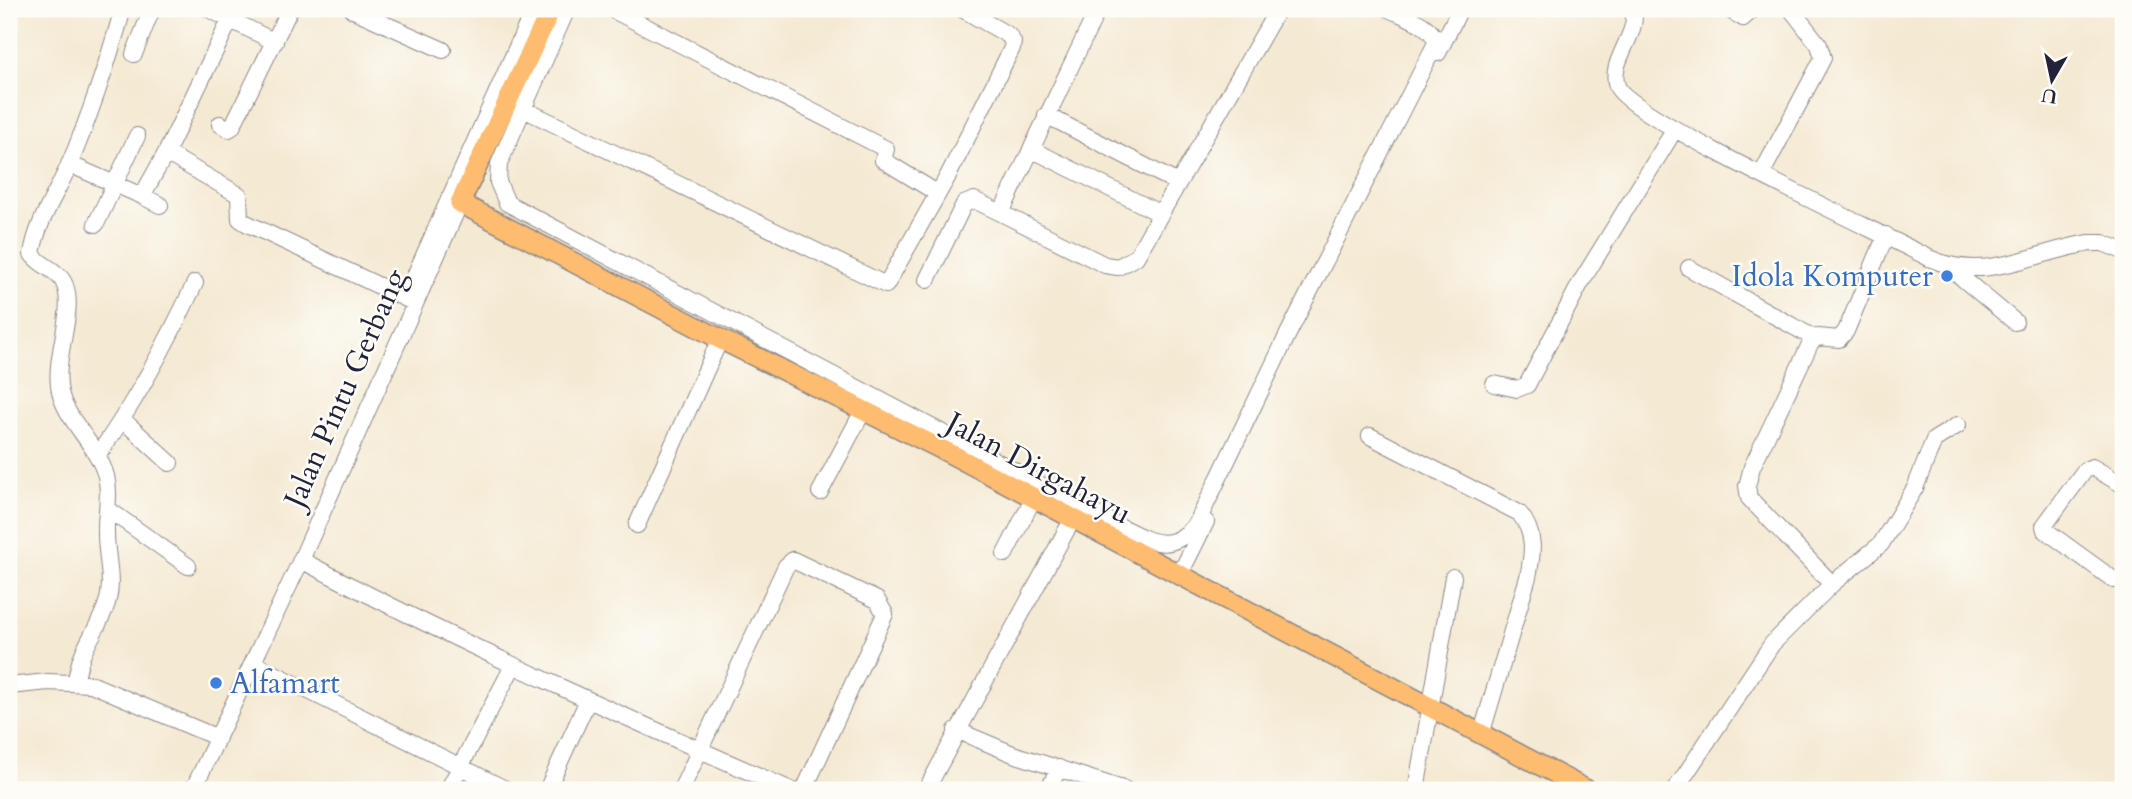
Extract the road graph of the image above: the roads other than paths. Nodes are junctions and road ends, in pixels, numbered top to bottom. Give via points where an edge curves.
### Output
1 (123, 9) edge
2 (152, 9) edge
3 (209, 9) edge
4 (290, 9) edge
5 (351, 9) edge
6 (534, 9) edge
7 (551, 9) edge
8 (567, 9) edge
9 (611, 9) edge
10 (962, 9) edge
11 (1098, 9) edge
12 (1278, 9) edge
13 (1389, 9) edge
14 (1412, 9) edge
15 (1460, 9) edge
16 (1633, 9) edge
17 (1728, 9) edge
18 (1753, 9) edge
19 (1791, 9) edge
20 (231, 18) junction
21 (1450, 29) junction
22 (275, 42) junction
23 (443, 50) dead end
24 (134, 54) dead end
25 (514, 105) junction
26 (1046, 115) junction
27 (220, 124) dead end
28 (1675, 129) junction
29 (137, 136) dead end
30 (1031, 149) junction
31 (166, 153) junction
32 (69, 164) junction
33 (1761, 175) junction
34 (114, 183) junction
35 (1178, 183) junction
36 (937, 193) junction
37 (142, 195) junction
38 (460, 203) junction
39 (160, 205) dead end
40 (1001, 213) junction
41 (1161, 214) junction
42 (96, 224) dead end
43 (1886, 235) junction
44 (2123, 251) edge
45 (1949, 267) junction
46 (1689, 268) dead end
47 (927, 280) dead end
48 (195, 283) dead end
49 (410, 301) junction
50 (2015, 322) dead end
51 (1814, 338) junction
52 (720, 339) junction
53 (1494, 384) dead end
54 (864, 409) junction
55 (123, 420) junction
56 (1958, 425) dead end
57 (1370, 436) dead end
58 (98, 455) junction
59 (170, 463) dead end
60 (2123, 485) edge
61 (820, 492) dead end
62 (1033, 499) junction
63 (109, 510) junction
64 (1072, 520) junction
65 (637, 525) dead end
66 (1006, 554) dead end
67 (302, 560) junction
68 (188, 566) dead end
69 (1179, 576) junction
70 (1452, 577) dead end
71 (2114, 580) dead end
72 (1832, 584) junction
73 (253, 663) junction
74 (513, 666) junction
75 (76, 682) junction
76 (9, 686) edge
77 (588, 701) junction
78 (1431, 710) junction
79 (956, 730) junction
80 (1481, 735) junction
81 (218, 738) junction
82 (700, 751) junction
83 (458, 767) junction
84 (1059, 768) junction
85 (193, 790) edge
86 (448, 790) edge
87 (507, 790) edge
88 (547, 790) edge
89 (681, 790) edge
90 (791, 790) edge
91 (804, 790) edge
92 (926, 790) edge
93 (1048, 790) edge
94 (1126, 790) edge
95 (1416, 790) edge
96 (1587, 790) edge
97 (1675, 790) edge

1 - 32 street
2 - 24 street
3 - 20 street
4 - 22 street
5 - 23 street
6 - 49 street
7 - 25 main road, Jalan Pintu Gerbang
8 - 25 street
9 - 36 street via 886,149 883,160
10 - 36 street via 1013,41
11 - 26 street
12 - 35 street
13 - 25 street via 1427,28 1436,43 1197,523 1186,536 1168,543 1158,544 1115,524 514,208 500,194 497,172
14 - 21 street
15 - 21 street
16 - 28 street via 1615,75 1617,85 1632,103
17 - 18 street via 1744,18
19 - 33 street via 1819,44 1823,58
20 - 22 street
20 - 31 street
21 - 69 street
22 - 27 street via 232,127
25 - 36 street via 886,285
25 - 38 main road, Jalan Pintu Gerbang
26 - 30 street
26 - 35 street
28 - 33 street
28 - 53 street via 1581,282 1527,385 1517,389
29 - 34 street
30 - 40 street
30 - 41 street
31 - 37 street
31 - 49 street via 239,195 240,219 246,223
32 - 34 street
32 - 58 street via 34,237 32,254 38,263 54,270 68,295 59,356 60,391
33 - 43 street
34 - 37 street
34 - 42 street
35 - 41 street
37 - 39 street
38 - 49 street, Jalan Pintu Gerbang
38 - 52 main road, Jalan Dirgahayu
40 - 41 street via 1105,265 1118,267 1136,257
40 - 47 street via 974,200 964,204
43 - 45 street
43 - 51 street via 1846,331 1839,339
44 - 45 street via 2103,243 2068,246 1994,268
45 - 50 street
46 - 51 street
48 - 55 street
49 - 67 street, Jalan Pintu Gerbang
51 - 72 street via 1747,486 1749,498
52 - 54 main road, Jalan Dirgahayu
52 - 65 street
54 - 61 street
54 - 62 main road, Jalan Dirgahayu
55 - 58 street
55 - 59 street
56 - 72 street via 1934,440 1915,488 1881,544
57 - 80 street via 1519,513 1527,523 1533,552 1528,577
58 - 63 street
60 - 71 street via 2092,467 2085,470 2044,526
62 - 64 main road, Jalan Dirgahayu
62 - 66 street
63 - 68 street
63 - 75 street via 108,600 84,645
64 - 69 main road, Jalan Dirgahayu
64 - 79 street
67 - 73 street, Jalan Pintu Gerbang
67 - 74 street
69 - 78 main road, Jalan Dirgahayu
70 - 78 street
72 - 97 street via 1772,644
73 - 81 street, Jalan Pintu Gerbang
73 - 83 street
74 - 77 street
74 - 83 street
75 - 76 street
75 - 81 street via 111,690
77 - 82 street
77 - 88 street
78 - 80 main road, Jalan Dirgahayu
78 - 95 street
79 - 84 street
79 - 92 street
80 - 96 main road, Jalan Dirgahayu
81 - 85 street, Jalan Pintu Gerbang
82 - 89 street
82 - 90 street
82 - 91 street via 786,566 797,560 877,600 885,614
83 - 86 street
83 - 87 street
84 - 93 street
84 - 94 street

